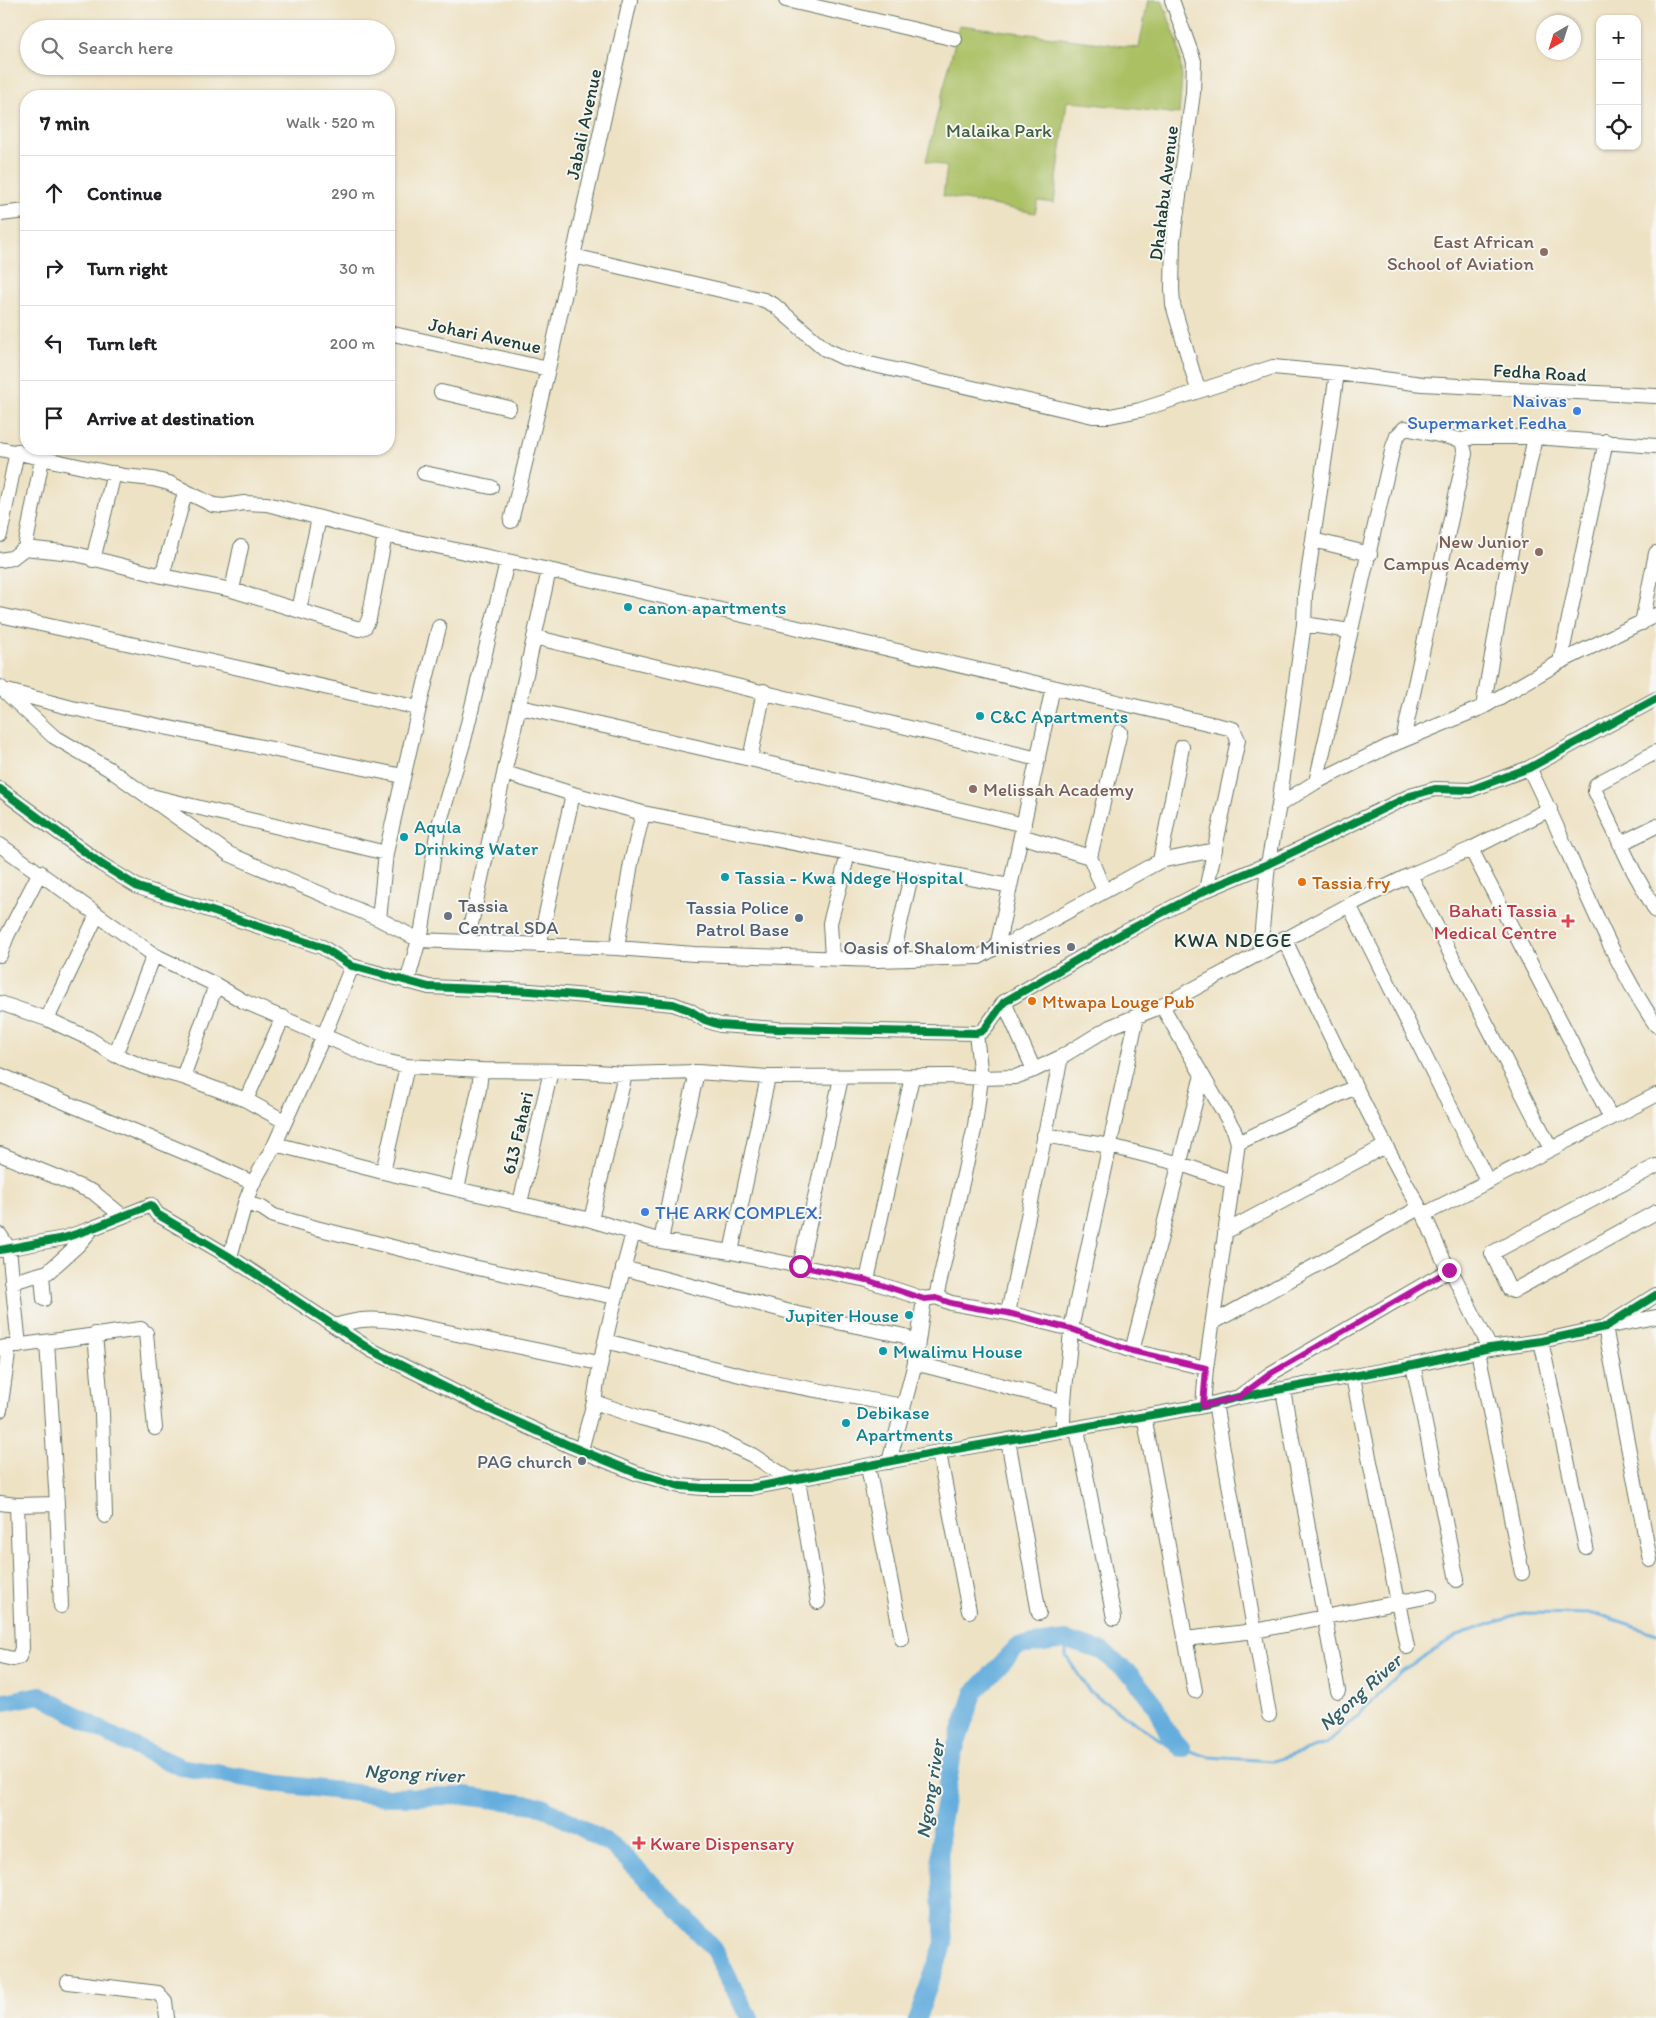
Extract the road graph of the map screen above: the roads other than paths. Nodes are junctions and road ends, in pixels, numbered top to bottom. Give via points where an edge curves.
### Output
1 (630, 0) edge
2 (786, 0) edge
3 (1172, 0) edge
4 (955, 39) dead end
5 (20, 212) edge
6 (0, 214) edge
7 (573, 256) junction
8 (395, 334) edge
9 (548, 368) junction
10 (1337, 373) junction
11 (1198, 390) junction
12 (441, 392) dead end
13 (1656, 396) edge
14 (509, 408) dead end
15 (1535, 437) junction
16 (1462, 440) junction
17 (1606, 441) junction
18 (1656, 446) edge
19 (0, 448) edge
20 (17, 451) junction
21 (20, 452) edge
22 (31, 455) edge
23 (42, 458) junction
24 (114, 472) junction
25 (424, 473) dead end
26 (491, 488) dead end
27 (186, 493) junction
28 (3, 505) edge
29 (319, 518) junction
30 (511, 521) dead end
31 (0, 534) edge
32 (385, 535) junction
33 (1313, 540) junction
34 (241, 547) dead end
35 (26, 548) junction
36 (1656, 553) edge
37 (1370, 554) junction
38 (0, 560) edge
39 (93, 560) junction
40 (507, 562) junction
41 (549, 570) junction
42 (162, 576) junction
43 (232, 590) junction
44 (299, 610) junction
45 (0, 615) edge
46 (1656, 615) edge
47 (1642, 623) junction
48 (1304, 624) junction
49 (439, 628) dead end
50 (1350, 631) junction
51 (534, 637) junction
52 (1560, 662) junction
53 (1053, 687) junction
54 (2, 688) edge
55 (764, 691) junction
56 (1656, 699) edge
57 (419, 708) junction
58 (520, 708) junction
59 (1483, 708) junction
60 (1120, 732) dead end
61 (1403, 740) junction
62 (1182, 748) dead end
63 (1656, 752) edge
64 (1038, 758) junction
65 (750, 759) junction
66 (1529, 768) junction
67 (505, 773) junction
68 (403, 776) junction
69 (1316, 782) junction
70 (0, 789) edge
71 (573, 794) junction
72 (144, 795) junction
73 (1279, 806) junction
74 (1550, 809) junction
75 (643, 813) junction
76 (1656, 826) edge
77 (1022, 831) junction
78 (1620, 844) junction
79 (0, 845) edge
80 (1471, 849) junction
81 (1215, 850) junction
82 (386, 853) junction
83 (848, 854) junction
84 (1090, 857) junction
85 (1160, 861) junction
86 (1268, 864) junction
87 (913, 868) junction
88 (40, 872) junction
89 (1410, 875) junction
90 (1010, 886) junction
91 (1206, 890) junction
92 (1104, 891) junction
93 (1349, 905) junction
94 (1656, 909) edge
95 (97, 915) junction
96 (379, 919) junction
97 (4, 935) edge
98 (1284, 938) junction
99 (419, 940) junction
100 (468, 942) junction
101 (539, 945) junction
102 (997, 947) junction
103 (617, 948) junction
104 (1260, 951) junction
105 (0, 955) edge
106 (154, 955) junction
107 (832, 958) junction
108 (892, 959) junction
109 (352, 966) junction
110 (408, 982) junction
111 (216, 985) junction
112 (1004, 1002) junction
113 (1162, 1006) junction
114 (2, 1008) edge
115 (1137, 1016) junction
116 (283, 1018) junction
117 (47, 1019) junction
118 (1656, 1025) edge
119 (976, 1033) junction
120 (324, 1036) junction
121 (115, 1055) junction
122 (1060, 1057) junction
123 (407, 1066) junction
124 (481, 1070) junction
125 (1034, 1070) junction
126 (551, 1071) junction
127 (697, 1072) junction
128 (625, 1074) junction
129 (1202, 1075) junction
130 (0, 1076) edge
131 (768, 1076) junction
132 (183, 1077) junction
133 (912, 1077) junction
134 (841, 1078) junction
135 (981, 1078) junction
136 (1355, 1087) junction
137 (1656, 1095) edge
138 (246, 1100) junction
139 (1611, 1118) junction
140 (284, 1121) junction
141 (1044, 1134) junction
142 (274, 1144) junction
143 (1238, 1144) junction
144 (1110, 1146) junction
145 (1385, 1146) junction
146 (1551, 1149) junction
147 (0, 1154) edge
148 (1181, 1164) junction
149 (1656, 1166) edge
150 (384, 1172) junction
151 (1232, 1182) junction
152 (1488, 1182) junction
153 (253, 1183) junction
154 (457, 1189) junction
155 (245, 1203) junction
156 (520, 1203) junction
157 (1421, 1211) junction
158 (1656, 1212) edge
159 (122, 1215) junction
160 (591, 1220) junction
161 (92, 1228) junction
162 (1224, 1232) junction
163 (633, 1233) junction
164 (0, 1235) edge
165 (661, 1241) junction
166 (5, 1250) edge
167 (731, 1252) junction
168 (230, 1257) junction
169 (800, 1266) junction
170 (623, 1268) junction
171 (1449, 1270) junction
172 (42, 1275) junction
173 (867, 1280) junction
174 (12, 1282) junction
175 (1656, 1295) edge
176 (615, 1297) junction
177 (930, 1298) junction
178 (44, 1299) dead end
179 (1008, 1313) junction
180 (1656, 1317) edge
181 (1214, 1322) junction
182 (335, 1326) junction
183 (1604, 1327) junction
184 (1071, 1329) junction
185 (95, 1334) junction
186 (604, 1341) junction
187 (1540, 1341) junction
188 (47, 1342) junction
189 (9, 1347) edge
190 (1484, 1350) junction
191 (1132, 1351) junction
192 (599, 1363) junction
193 (915, 1363) junction
194 (1414, 1365) junction
195 (1206, 1368) junction
196 (1353, 1377) junction
197 (1283, 1390) junction
198 (1239, 1397) junction
199 (1062, 1401) junction
200 (594, 1402) junction
201 (1209, 1405) junction
202 (903, 1406) junction
203 (0, 1410) edge
204 (1144, 1416) junction
205 (155, 1428) dead end
206 (1077, 1428) junction
207 (1062, 1431) junction
208 (1008, 1440) junction
209 (581, 1450) junction
210 (939, 1453) junction
211 (889, 1462) junction
212 (868, 1467) junction
213 (795, 1480) junction
214 (0, 1503) edge
215 (57, 1504) junction
216 (17, 1506) junction
217 (105, 1516) dead end
218 (1586, 1547) dead end
219 (1650, 1560) dead end
220 (1522, 1573) dead end
221 (1457, 1580) dead end
222 (1430, 1596) dead end
223 (818, 1602) dead end
224 (1398, 1603) junction
225 (61, 1606) dead end
226 (969, 1611) dead end
227 (1039, 1613) dead end
228 (1114, 1618) dead end
229 (1325, 1618) junction
230 (1254, 1631) junction
231 (902, 1639) dead end
232 (1186, 1639) junction
233 (1407, 1646) dead end
234 (0, 1656) edge
235 (1338, 1691) dead end
236 (1196, 1692) dead end
237 (1269, 1715) dead end
238 (68, 1982) dead end
239 (167, 2018) edge

1 - 7 street, Jabali Avenue
2 - 4 street
3 - 11 street, Dhahabu Avenue via 1195,70 1173,240 1173,305
5 - 6 street
7 - 9 street, Johari Avenue
7 - 11 street, Fedha Road via 764,300 825,349 844,358 1093,416 1140,410
8 - 9 street, Johari Avenue
9 - 30 street
10 - 11 street, Fedha Road via 1274,367
10 - 13 street, Fedha Road via 1422,384
10 - 33 street
12 - 14 street
15 - 16 street via 1473,436
15 - 17 street
15 - 59 street
16 - 37 street via 1405,428 1400,431 1393,447
16 - 61 street via 1465,454
17 - 18 street
17 - 52 street
19 - 20 street
20 - 21 street
20 - 28 street
22 - 23 street
23 - 24 street
23 - 35 street
24 - 27 street via 169,483
24 - 39 street
25 - 26 street
27 - 29 street via 213,506 266,504
27 - 42 street
28 - 31 street
29 - 32 street
29 - 44 street
32 - 40 street
32 - 44 street via 369,620 365,626 359,629
33 - 37 street
33 - 48 street
34 - 43 street
35 - 38 street via 12,558
35 - 39 street via 72,553
36 - 47 street
37 - 50 street
39 - 42 street
40 - 41 street
40 - 99 street via 464,740 438,828
41 - 51 street
41 - 53 street
42 - 43 street
43 - 44 street
45 - 57 street
46 - 47 street
47 - 52 street
48 - 50 street
48 - 73 street
49 - 57 street
50 - 69 street
51 - 55 street
51 - 58 street
52 - 59 street
53 - 64 street
53 - 81 street via 1233,728 1238,740
54 - 68 street via 72,708
54 - 72 street via 53,736 109,769
55 - 64 street
55 - 65 street
56 - 66 street
57 - 68 street
58 - 65 street
58 - 67 street
59 - 61 street
60 - 84 street
61 - 69 street
62 - 85 street
63 - 78 street via 1596,785 1596,793
64 - 77 street
65 - 77 street
66 - 74 street
66 - 86 street via 1470,790 1435,789 1410,796
67 - 71 street
67 - 100 street
68 - 82 street
69 - 73 street
70 - 109 street via 101,864 138,887 322,947
71 - 75 street
71 - 101 street
72 - 82 street
72 - 96 street via 229,854
73 - 86 street
74 - 80 street
74 - 118 street via 1611,949
75 - 83 street
75 - 103 street
76 - 78 street
77 - 84 street
77 - 90 street
78 - 94 street
79 - 88 street
80 - 89 street
80 - 139 street
81 - 85 street
81 - 91 street
82 - 96 street
83 - 87 street
83 - 107 street via 830,923
84 - 92 street
85 - 92 street
86 - 91 street
86 - 104 street
87 - 90 street
87 - 108 street
88 - 95 street
88 - 97 street
89 - 93 street
89 - 146 street
90 - 102 street
91 - 112 street via 1125,932
92 - 102 street
93 - 98 street
93 - 152 street
95 - 106 street
95 - 117 street
96 - 99 street
97 - 105 street
98 - 104 street
98 - 136 street
99 - 100 street
99 - 110 street
100 - 101 street
101 - 103 street
102 - 108 street via 979,957
103 - 107 street
104 - 113 street
106 - 111 street
106 - 121 street
107 - 108 street
109 - 110 street
109 - 120 street
110 - 119 street via 429,987 531,991 673,1004 720,1025
111 - 116 street via 243,1002
111 - 132 street
112 - 119 street via 986,1027
112 - 125 street
113 - 115 street
113 - 129 street
114 - 117 street
115 - 122 street via 1110,1027
115 - 144 street
116 - 120 street
116 - 138 street
117 - 121 street
119 - 135 street
120 - 123 street via 366,1054
120 - 140 street
121 - 132 street via 147,1068
122 - 125 street
122 - 141 street
123 - 124 street
123 - 150 street
124 - 126 street
124 - 154 street
125 - 135 street via 1015,1077
126 - 128 street
126 - 156 street, 613 Fahari
127 - 128 street
127 - 131 street
127 - 165 street
128 - 160 street
129 - 143 street via 1234,1130
129 - 148 street
130 - 153 street
131 - 134 street
131 - 167 street
132 - 138 street
133 - 134 street
133 - 135 street
133 - 173 street
134 - 169 street
135 - 177 street via 975,1126
136 - 143 street
136 - 145 street
137 - 139 street
138 - 140 street
139 - 146 street
140 - 142 street
141 - 144 street
141 - 179 street
142 - 150 street
142 - 153 street
143 - 151 street
144 - 148 street
144 - 184 street
145 - 157 street
145 - 162 street
146 - 152 street
147 - 159 street via 93,1192
148 - 151 street
148 - 191 street
149 - 158 street via 1492,1253 1509,1289 1513,1290
150 - 154 street
151 - 162 street
152 - 157 street
153 - 155 street
154 - 156 street
155 - 168 street
155 - 176 street via 274,1216 316,1228 473,1267
156 - 160 street
157 - 171 street
157 - 181 street
159 - 161 street
159 - 168 street via 151,1205 156,1214
160 - 163 street
161 - 166 street via 64,1238
161 - 172 street via 55,1267
162 - 181 street
163 - 165 street
163 - 170 street
164 - 166 street
165 - 167 street
166 - 174 street
167 - 169 street
168 - 182 street
169 - 173 street
170 - 176 street
170 - 193 street via 798,1314 900,1334 911,1341
171 - 190 street
171 - 198 street via 1270,1374
172 - 174 street
172 - 178 street
173 - 177 street
174 - 189 street
175 - 183 street
176 - 186 street
177 - 179 street
177 - 193 street
179 - 184 street
180 - 183 street
181 - 195 street
182 - 192 street via 374,1318
182 - 209 street via 371,1350 462,1396
183 - 187 street
183 - 219 street
184 - 191 street
184 - 199 street via 1069,1366
185 - 188 street
185 - 205 street via 144,1330
185 - 217 street via 102,1414
186 - 192 street
186 - 202 street via 756,1379
187 - 190 street
187 - 218 street
188 - 189 street
188 - 215 street
189 - 203 street
190 - 194 street
190 - 220 street
191 - 195 street
192 - 200 street
193 - 199 street
193 - 202 street
194 - 196 street
194 - 221 street
195 - 201 street
196 - 197 street
196 - 224 street
197 - 198 street
197 - 229 street
198 - 201 street
199 - 207 street
200 - 209 street
200 - 213 street via 711,1436
201 - 204 street
201 - 230 street
202 - 211 street
204 - 206 street
204 - 232 street
206 - 207 street
206 - 228 street
207 - 208 street
208 - 210 street
208 - 227 street
209 - 213 street via 636,1473 680,1486 750,1488
210 - 211 street
210 - 226 street
211 - 212 street
212 - 213 street
212 - 231 street
213 - 223 street
214 - 216 street
215 - 216 street
215 - 225 street
216 - 234 street via 22,1648 19,1657
222 - 224 street
224 - 229 street
224 - 233 street
229 - 230 street
229 - 235 street
230 - 232 street
230 - 237 street
232 - 236 street
238 - 239 street via 158,1993 165,2001

